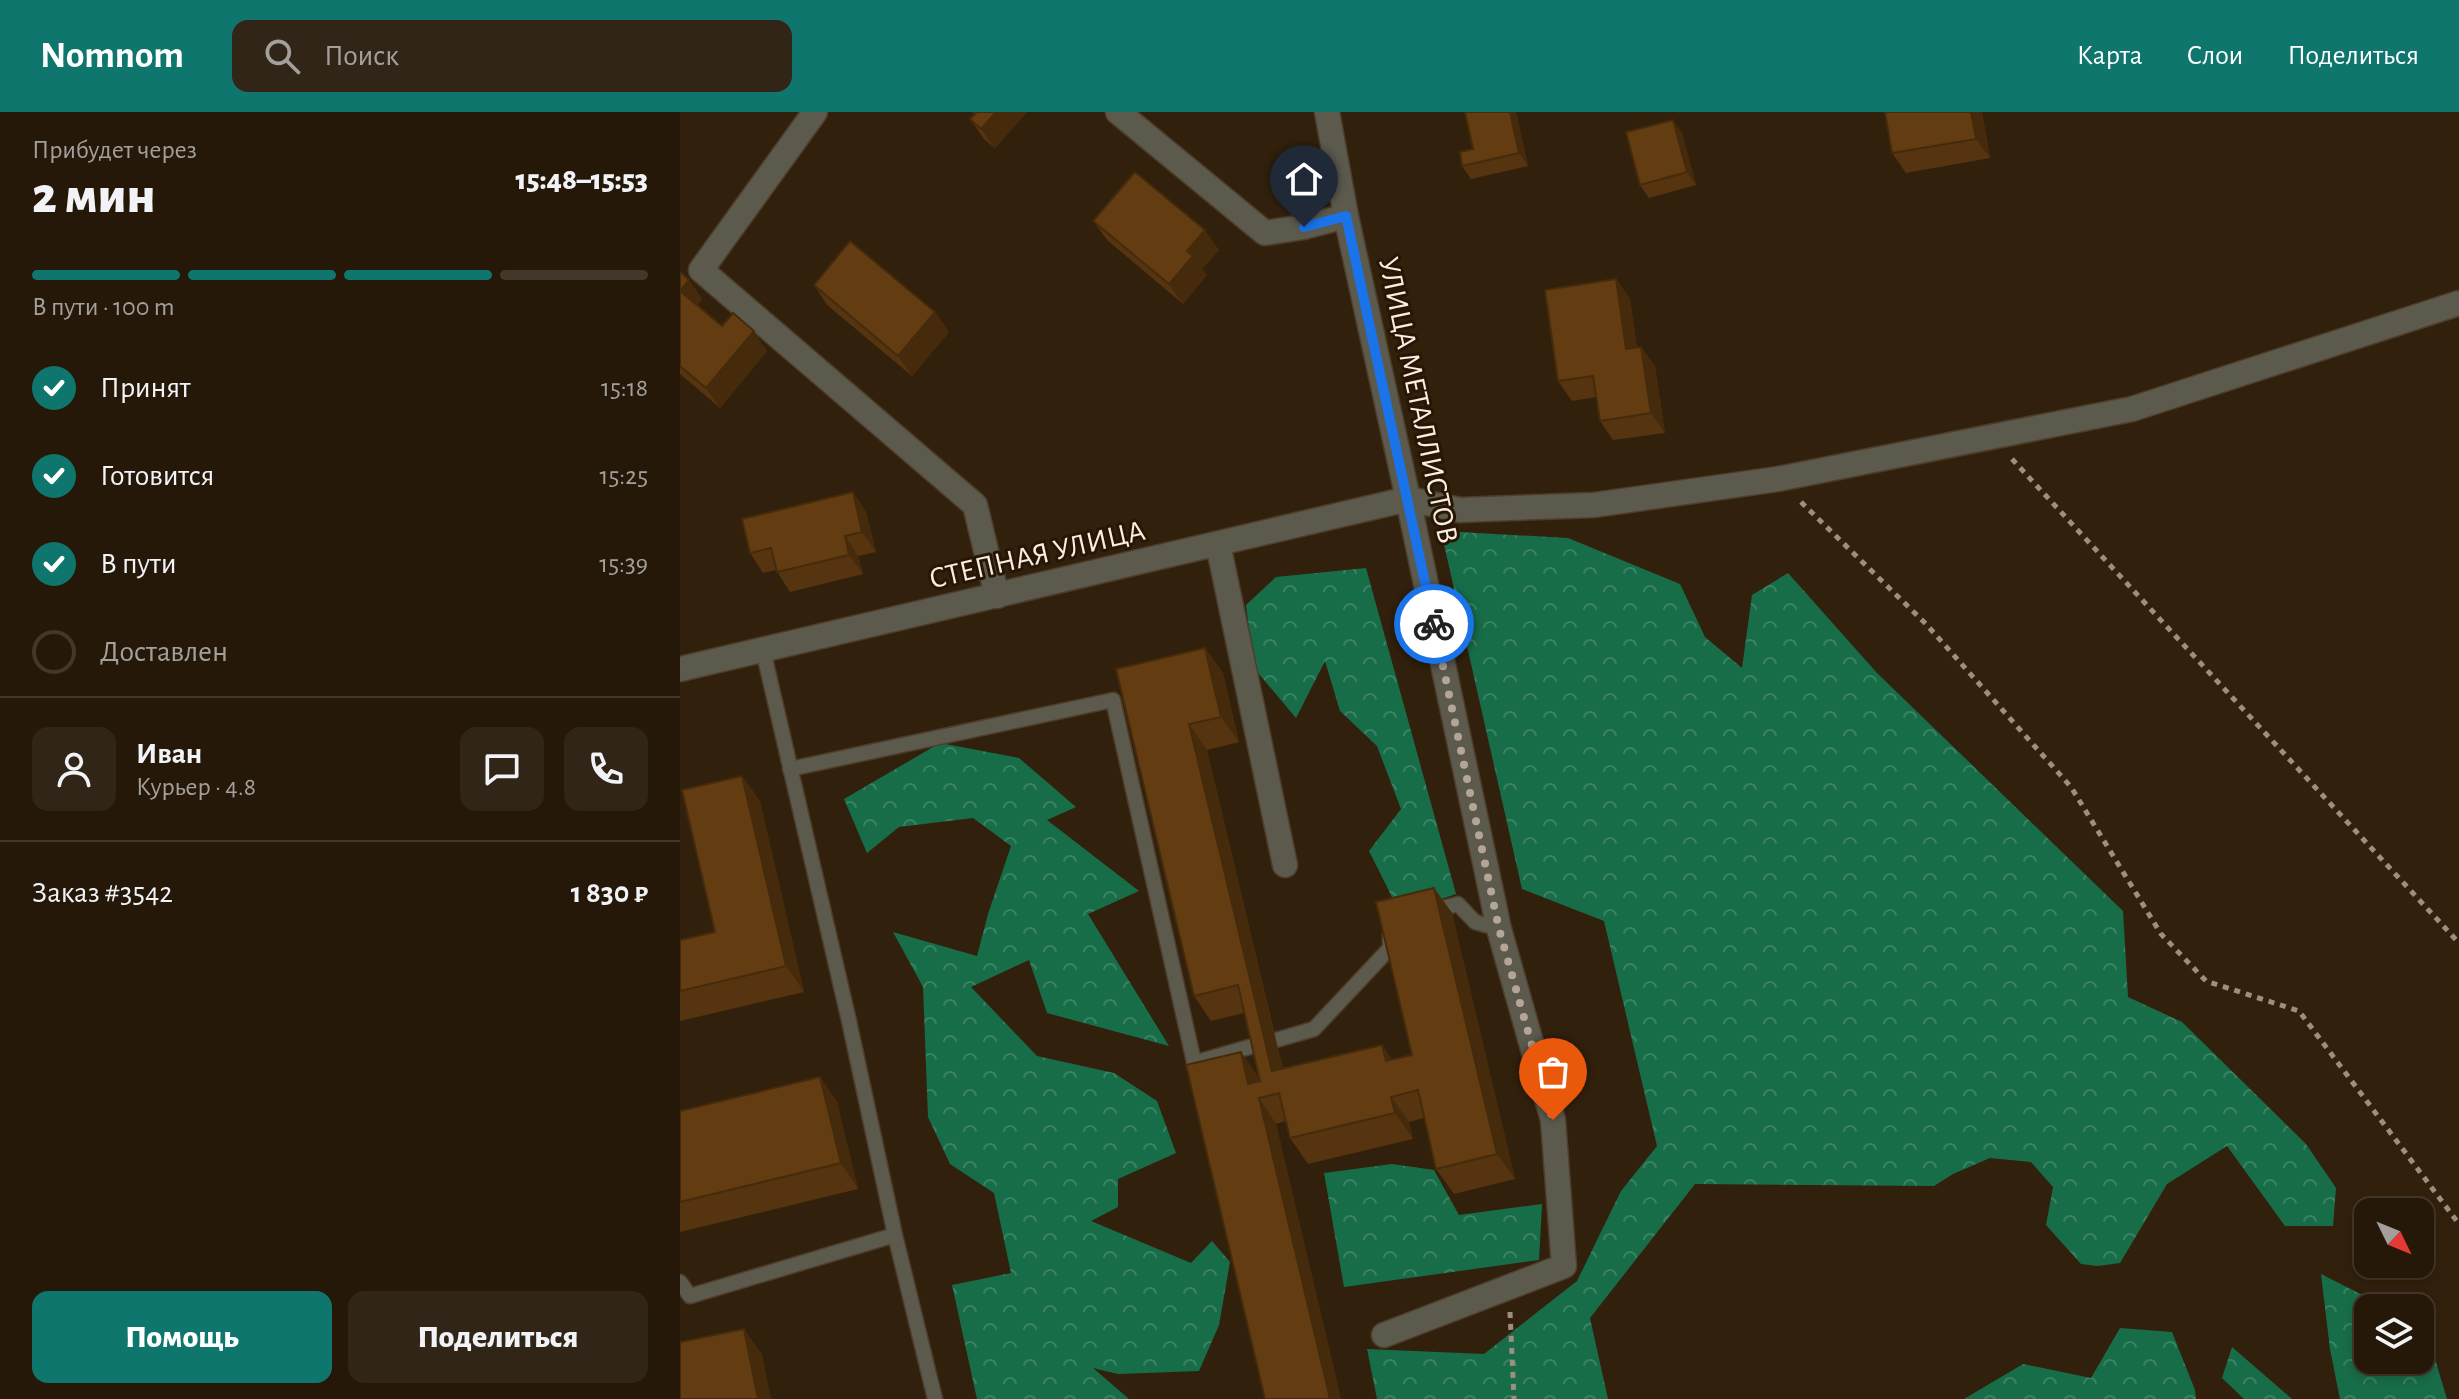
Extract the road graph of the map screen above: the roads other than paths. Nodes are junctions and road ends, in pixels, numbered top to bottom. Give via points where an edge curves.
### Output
1 (815, 112) edge
2 (1118, 112) edge
3 (1327, 112) edge
4 (1346, 216) junction
5 (2459, 303) edge
6 (1408, 499) junction
7 (1218, 544) junction
8 (997, 596) junction
9 (763, 650) junction
10 (680, 669) edge
11 (790, 769) junction
12 (1285, 865) dead end
13 (1417, 915) edge
14 (1390, 922) edge
15 (1499, 929) junction
16 (1194, 1063) junction
17 (1201, 1093) edge
18 (895, 1235) junction
19 (680, 1282) edge
20 (1384, 1335) dead end
21 (935, 1399) edge

1 - 8 street via 701,270 975,505
2 - 4 street via 1265,233
3 - 4 street, УЛИЦА МЕТАЛЛИСТОВ
4 - 6 street, УЛИЦА МЕТАЛЛИСТОВ
5 - 6 street via 2132,409 1778,479 1594,505 1460,510
6 - 7 street, СТЕПНАЯ УЛИЦА
6 - 15 street, УЛИЦА МЕТАЛЛИСТОВ
7 - 8 street, СТЕПНАЯ УЛИЦА
7 - 12 street
8 - 9 street, СТЕПНАЯ УЛИЦА
9 - 10 street, СТЕПНАЯ УЛИЦА
9 - 11 lane
11 - 16 lane via 1113,700
11 - 18 lane
13 - 15 lane via 1458,904 1475,922
14 - 16 lane via 1390,948 1314,1029
15 - 20 street, УЛИЦА МЕТАЛЛИСТОВ via 1553,1120 1564,1266
16 - 17 lane
18 - 19 lane via 690,1296
18 - 21 lane

